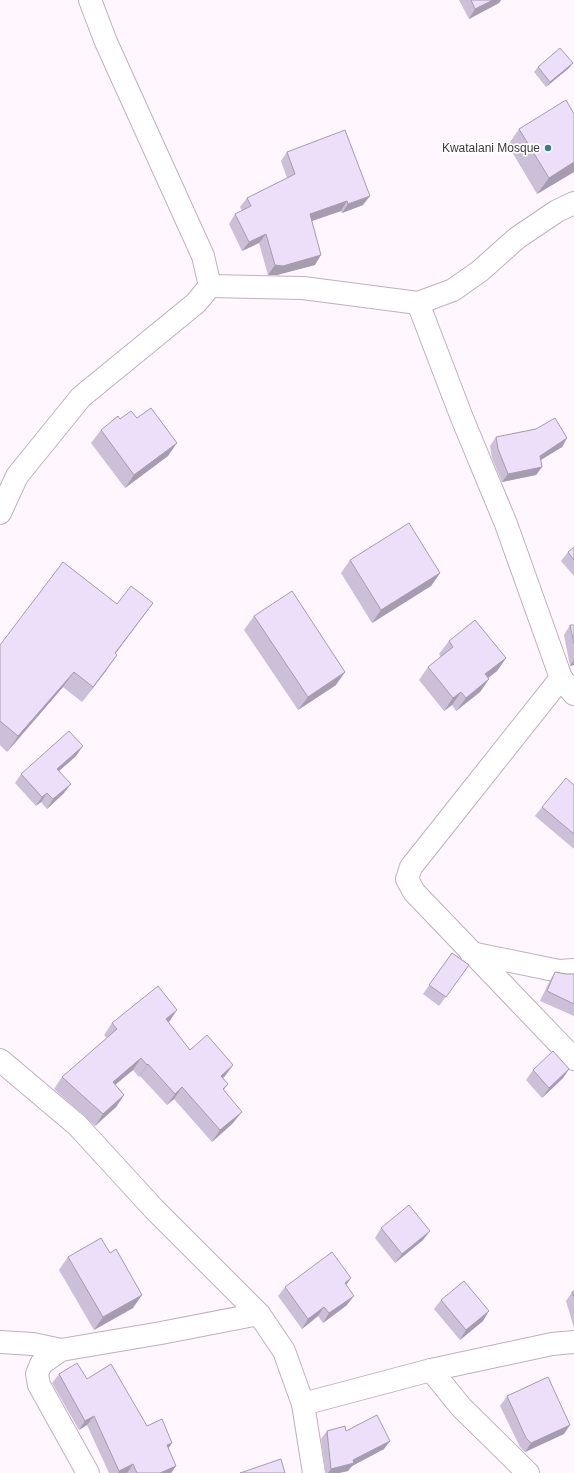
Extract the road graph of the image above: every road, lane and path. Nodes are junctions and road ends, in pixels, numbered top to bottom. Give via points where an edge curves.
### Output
1 (90, 0) edge
2 (574, 203) edge
3 (210, 286) junction
4 (418, 303) junction
5 (0, 513) edge
6 (568, 686) edge
7 (471, 953) junction
8 (574, 970) edge
9 (574, 1059) edge
10 (0, 1060) edge
11 (259, 1314) junction
12 (0, 1342) edge
13 (574, 1342) edge
14 (61, 1350) junction
15 (431, 1370) junction
16 (303, 1404) junction
17 (88, 1473) edge
18 (314, 1473) edge
19 (528, 1473) edge

1 - 3 street via 106,42 203,256
2 - 4 street via 557,211 517,238 480,271 453,290
3 - 4 street via 303,288
3 - 5 street via 196,303 81,397 17,476
4 - 6 street
6 - 7 street via 411,867 407,879 414,892
7 - 8 street via 559,971
7 - 9 street
10 - 11 street via 78,1124 154,1209
11 - 14 street via 161,1334
11 - 16 street via 284,1351
12 - 14 street via 33,1344
13 - 15 street via 552,1344
14 - 17 street via 41,1364 37,1374 39,1385
15 - 16 street
15 - 19 street via 461,1407
16 - 18 street

